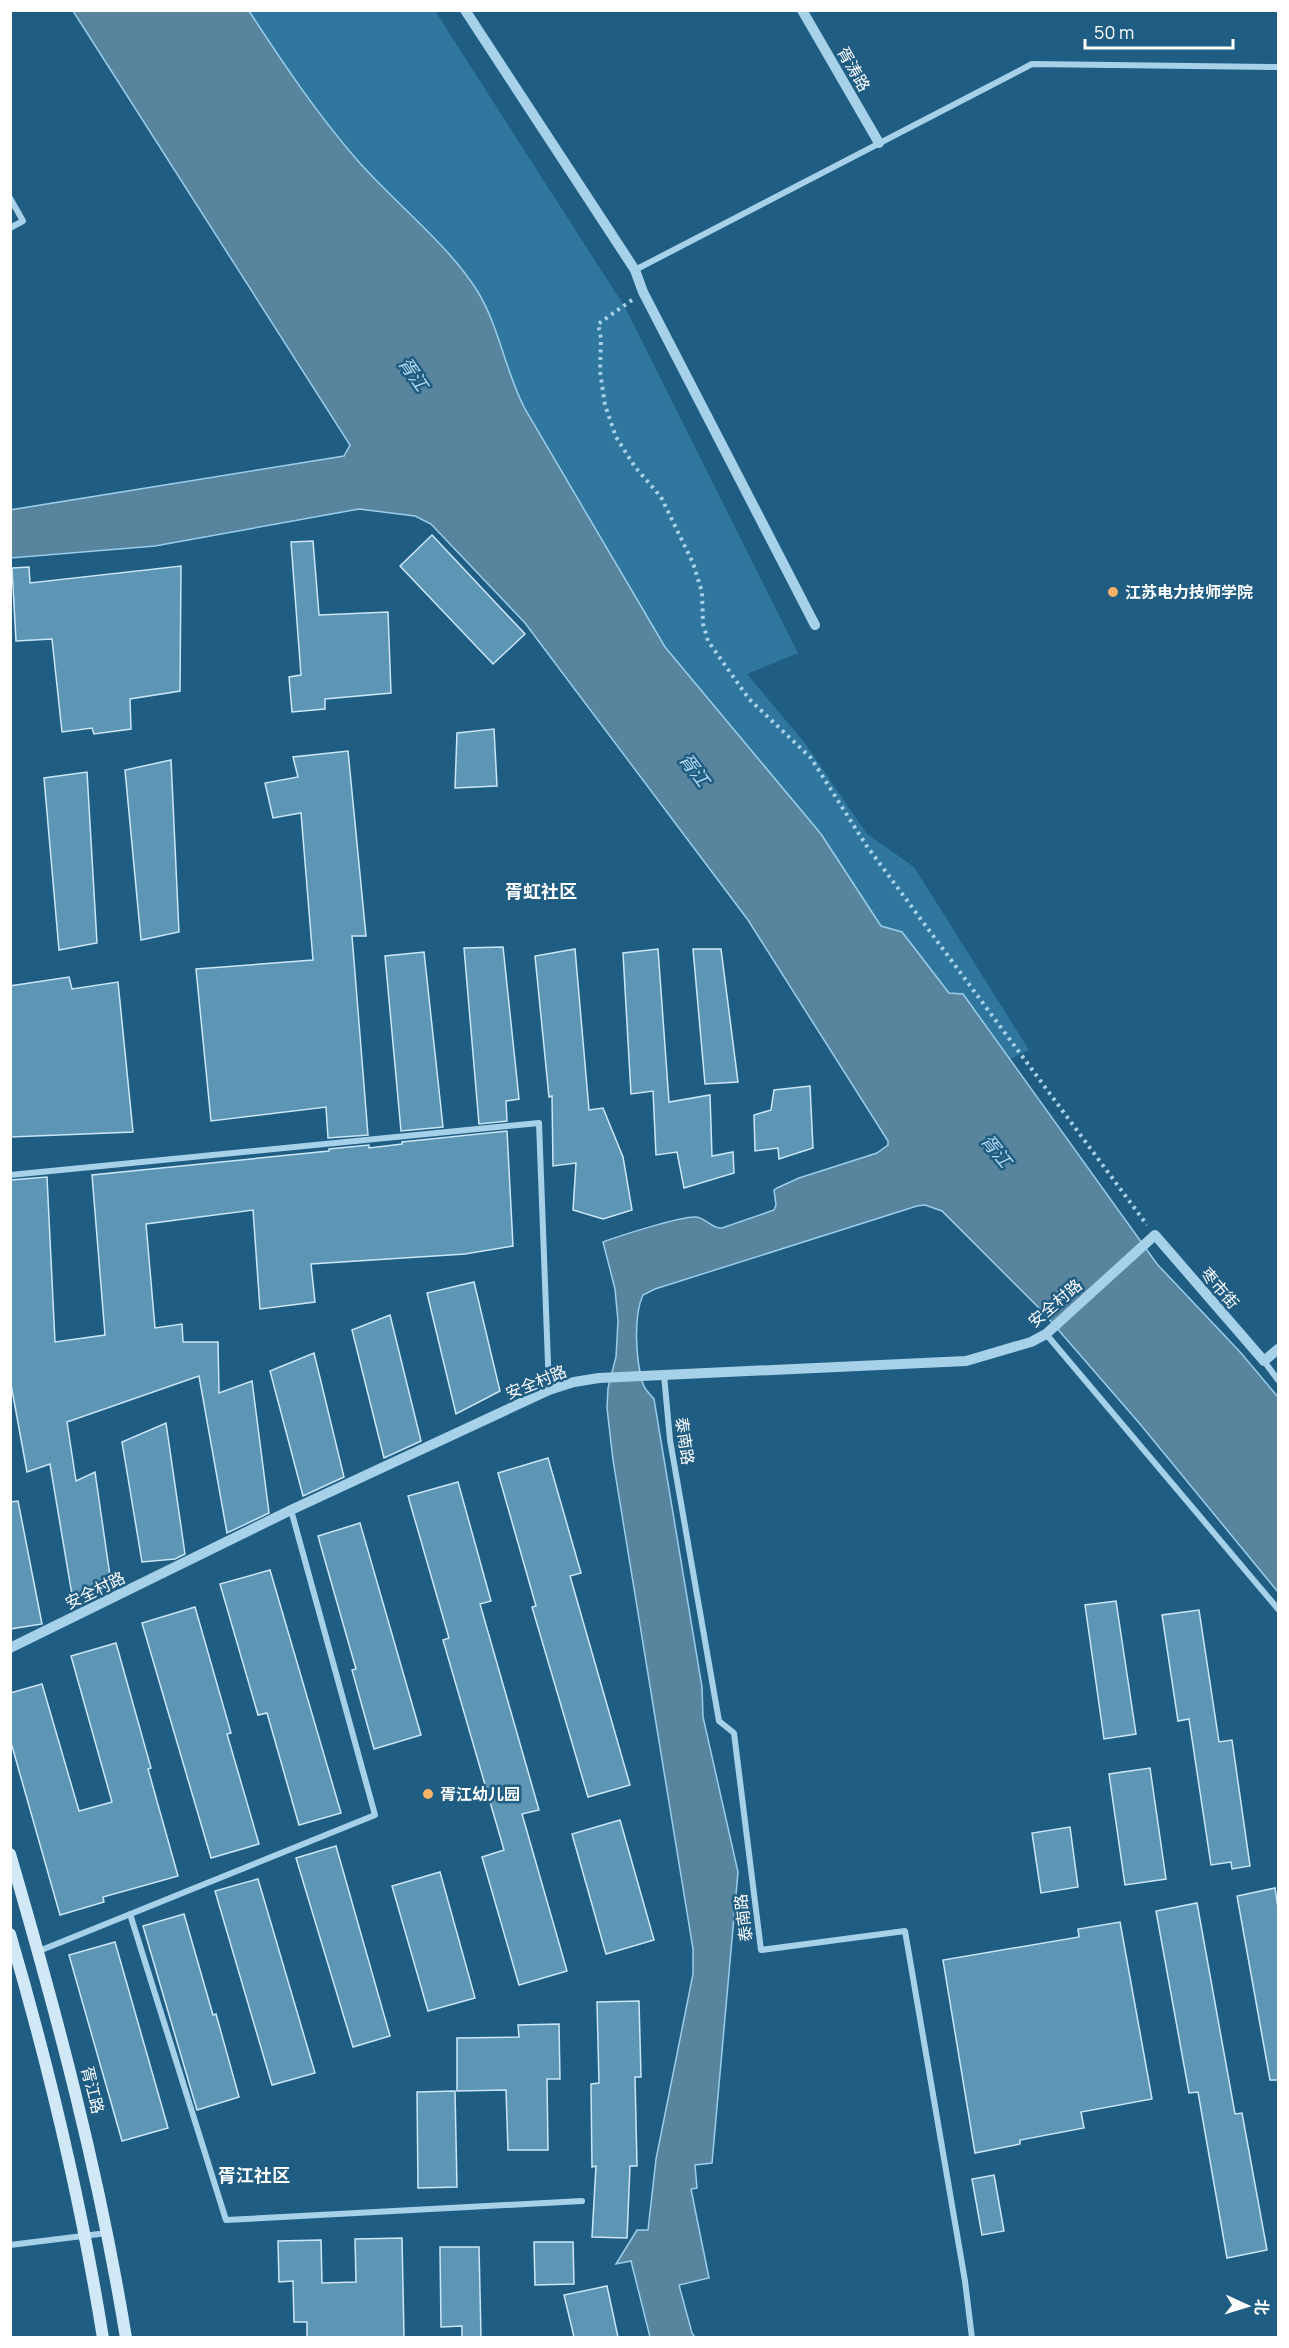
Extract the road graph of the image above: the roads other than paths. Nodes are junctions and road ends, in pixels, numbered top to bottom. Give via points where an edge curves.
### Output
1 (465, 10) edge
2 (802, 10) edge
3 (1278, 67) edge
4 (879, 143) junction
5 (10, 198) edge
6 (10, 228) edge
7 (635, 270) junction
8 (815, 624) dead end
9 (10, 1176) edge
10 (1155, 1235) joint
11 (1049, 1331) junction
12 (1278, 1349) edge
13 (1264, 1361) junction
14 (664, 1375) junction
15 (1278, 1380) edge
16 (549, 1390) junction
17 (291, 1510) junction
18 (1278, 1609) edge
19 (10, 1648) edge
20 (10, 1854) edge
21 (130, 1914) junction
22 (10, 1934) edge
23 (39, 1951) junction
24 (582, 2201) dead end
25 (108, 2233) junction
26 (86, 2237) junction
27 (10, 2245) edge
28 (103, 2337) edge
29 (126, 2337) edge
30 (972, 2337) edge

1 - 7 street
2 - 4 street, 胥涛路
3 - 4 street via 1032,64
4 - 7 street
5 - 6 street via 23,221
7 - 8 street
9 - 16 street via 539,1123
10 - 11 street, 安全村路
10 - 13 street, 枣市街
11 - 14 street, 安全村路 via 1031,1342 966,1361
11 - 18 street
12 - 13 street
13 - 15 street
14 - 16 street, 安全村路 via 599,1378
14 - 30 street, 泰南路 via 670,1440 719,1721 734,1733 761,1950 905,1931
16 - 17 street, 安全村路
17 - 19 street, 安全村路
17 - 21 street via 375,1815
20 - 23 main road, 胥江路
21 - 23 street
21 - 24 street via 226,2220
22 - 26 main road via 55,2098
23 - 25 main road, 胥江路
25 - 26 street
25 - 29 main road, 胥江路
26 - 27 street
26 - 28 main road

